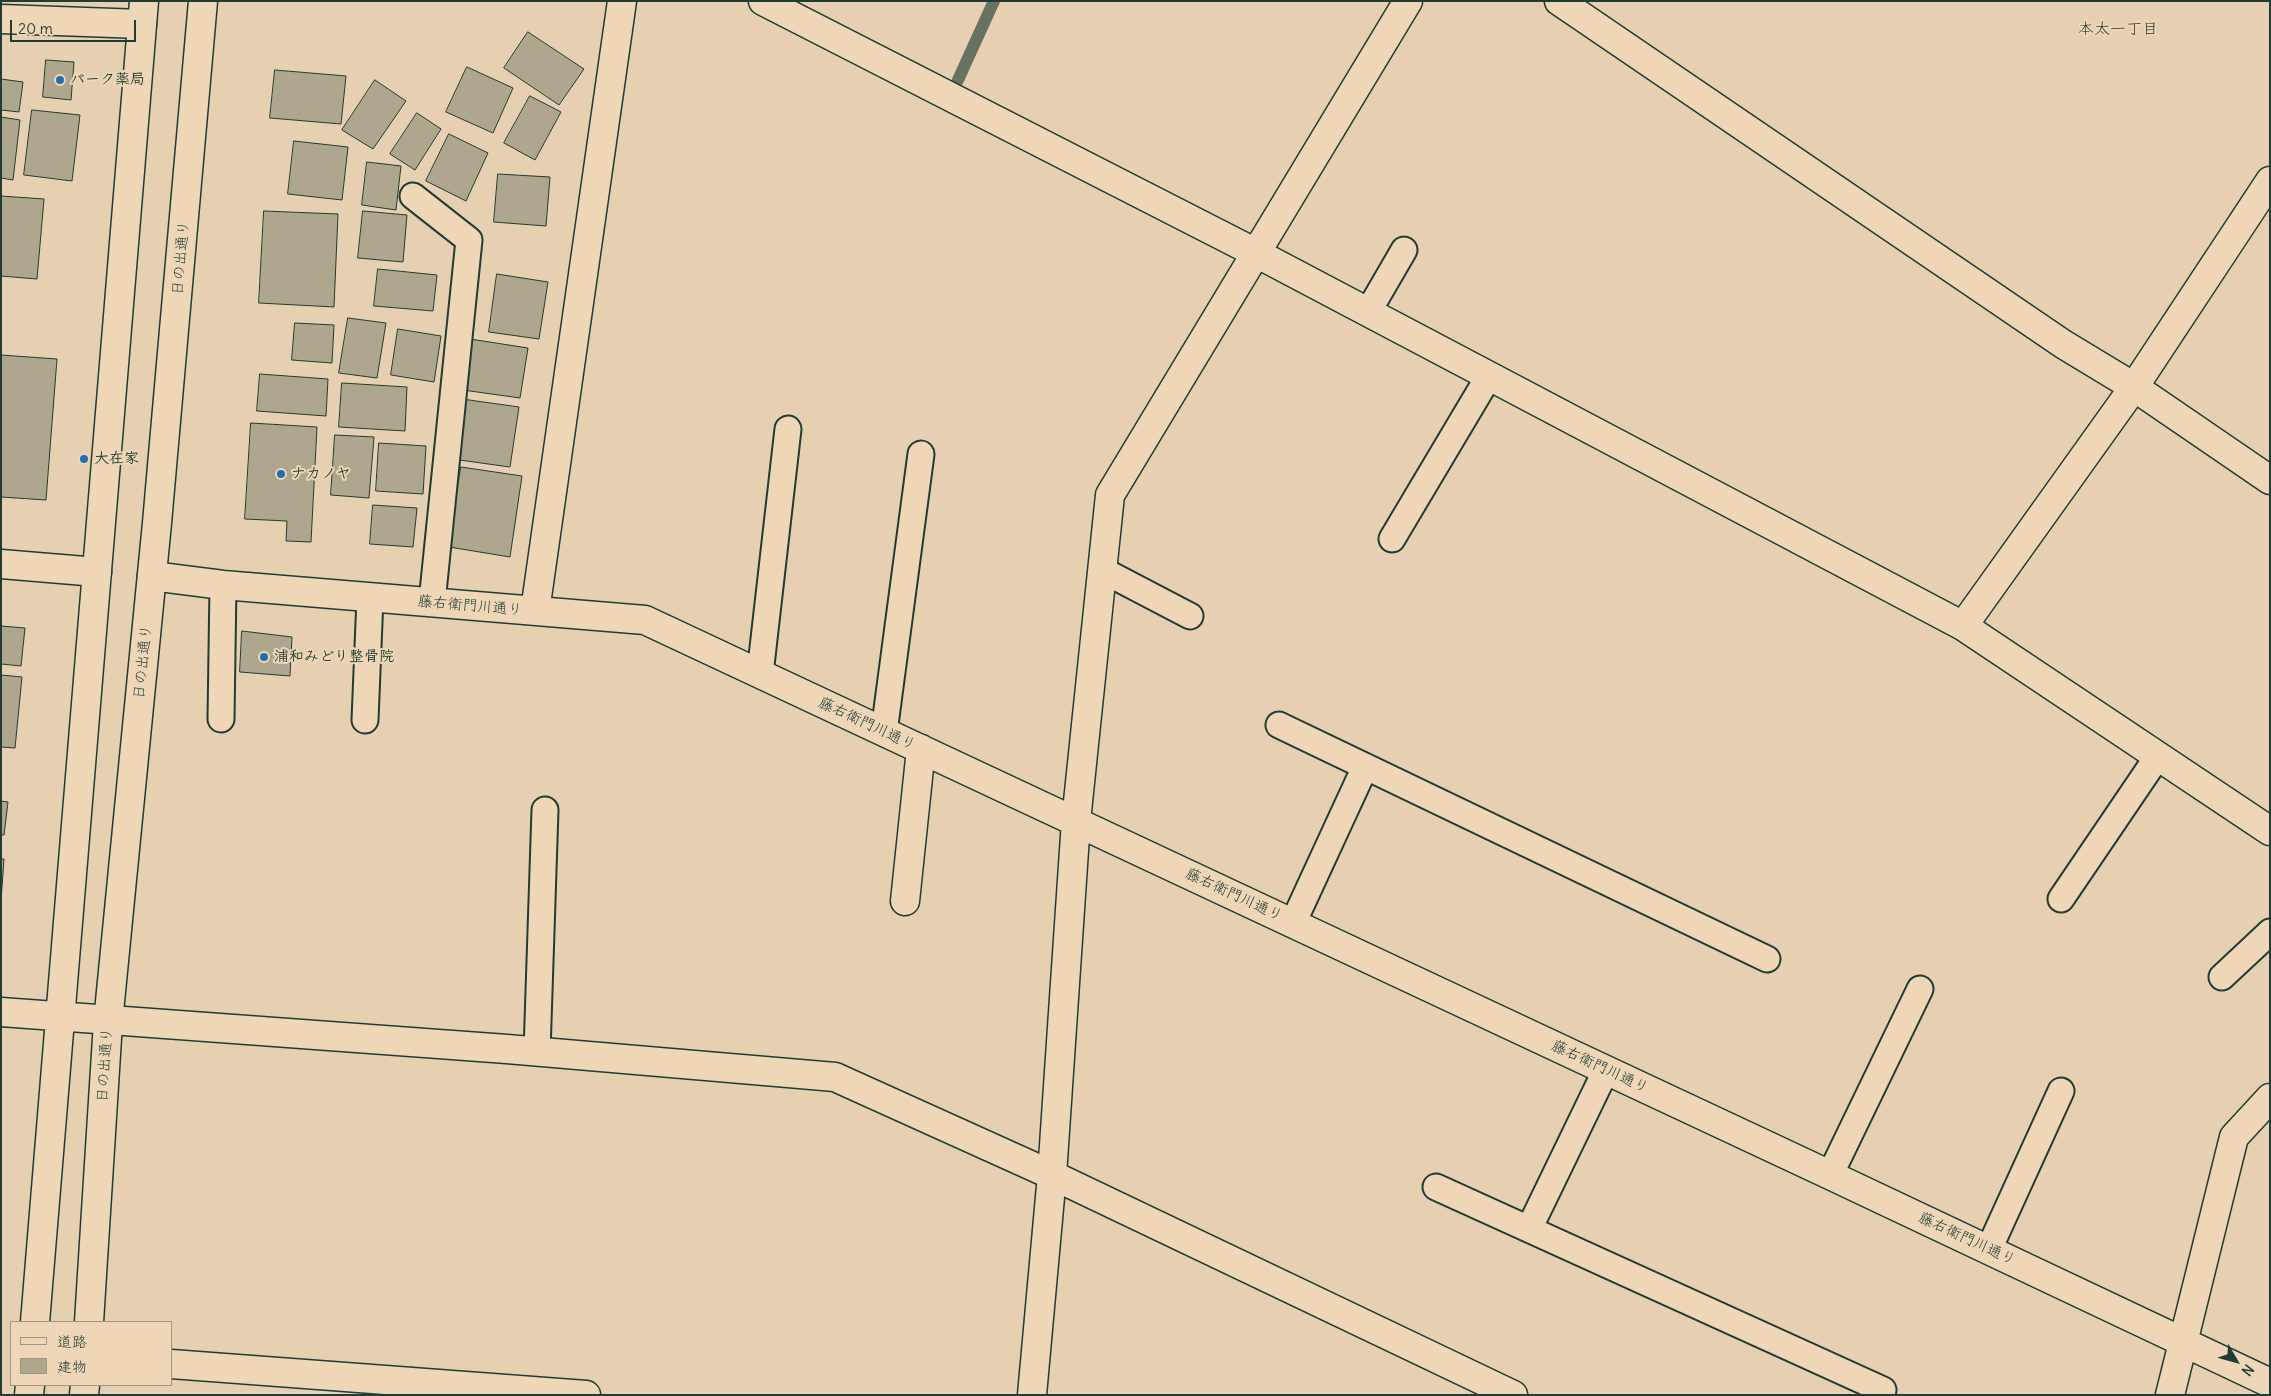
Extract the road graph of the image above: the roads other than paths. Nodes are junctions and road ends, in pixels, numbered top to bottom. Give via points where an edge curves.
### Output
1 (203, 1) edge
2 (622, 1) edge
3 (763, 1) edge
4 (1408, 1) edge
5 (1559, 1) edge
6 (143, 13) edge
7 (1, 19) edge
8 (2270, 181) edge
9 (413, 196) dead end
10 (1404, 250) dead end
11 (1256, 253) junction
12 (1368, 312) junction
13 (1489, 376) junction
14 (2134, 387) junction
15 (788, 430) dead end
16 (921, 454) dead end
17 (2270, 480) edge
18 (1392, 539) dead end
19 (1, 564) edge
20 (1102, 570) junction
21 (96, 572) junction
22 (152, 576) junction
23 (223, 586) junction
24 (370, 598) junction
25 (432, 602) junction
26 (535, 611) junction
27 (1190, 616) dead end
28 (1963, 626) junction
29 (760, 674) junction
30 (221, 719) dead end
31 (364, 720) dead end
32 (1279, 725) dead end
33 (884, 732) junction
34 (921, 749) junction
35 (2158, 756) junction
36 (1366, 767) junction
37 (545, 810) dead end
38 (1076, 821) junction
39 (2270, 831) edge
40 (2061, 900) dead end
41 (905, 901) dead end
42 (1293, 923) junction
43 (2270, 932) edge
44 (1767, 959) dead end
45 (2222, 977) dead end
46 (1920, 988) dead end
47 (1, 1012) edge
48 (60, 1017) junction
49 (108, 1022) junction
50 (537, 1052) junction
51 (1606, 1070) junction
52 (2061, 1090) dead end
53 (2270, 1098) edge
54 (1052, 1175) junction
55 (1830, 1175) junction
56 (1436, 1187) dead end
57 (1529, 1229) junction
58 (1989, 1250) junction
59 (35, 1321) edge
60 (89, 1321) edge
61 (2184, 1341) junction
62 (172, 1364) edge
63 (2270, 1383) edge
64 (1883, 1390) dead end
65 (518, 1393) edge
66 (586, 1395) edge
67 (1032, 1395) edge
68 (1513, 1395) edge
69 (2170, 1395) edge

1 - 22 street, 日の出通り
2 - 26 street
3 - 11 street
4 - 11 street
5 - 14 street via 2063,344
6 - 7 street
6 - 21 street
8 - 14 street
9 - 25 lane via 469,240
10 - 12 lane
11 - 12 street
11 - 20 street via 1110,495
12 - 13 street
13 - 18 lane
13 - 28 street
14 - 17 street
14 - 28 street
15 - 29 lane
16 - 33 lane
19 - 21 street
20 - 27 lane
20 - 38 street
21 - 48 street
22 - 23 street, 藤右衛門川通り
22 - 49 street, 日の出通り
23 - 24 street, 藤右衛門川通り
23 - 30 lane
24 - 25 street, 藤右衛門川通り
24 - 31 lane
25 - 26 street, 藤右衛門川通り
26 - 29 street, 藤右衛門川通り via 645,620
28 - 35 street
29 - 33 street, 藤右衛門川通り
32 - 36 lane
33 - 34 street, 藤右衛門川通り
34 - 38 street, 藤右衛門川通り
34 - 41 street
35 - 39 street
35 - 40 lane
36 - 42 lane
36 - 44 lane
37 - 50 lane
38 - 42 street, 藤右衛門川通り
38 - 54 street
42 - 51 street, 藤右衛門川通り
43 - 45 lane
46 - 55 lane
47 - 48 street
48 - 49 street
48 - 59 street
49 - 50 street
49 - 60 street, 日の出通り
50 - 54 street via 835,1077
51 - 55 street, 藤右衛門川通り
51 - 57 lane
52 - 58 lane
53 - 61 street via 2234,1137
54 - 67 street
54 - 68 street
55 - 58 street, 藤右衛門川通り
56 - 57 lane
57 - 64 lane
58 - 61 street, 藤右衛門川通り
61 - 63 street, 藤右衛門川通り
61 - 69 street
62 - 65 street
65 - 66 street

